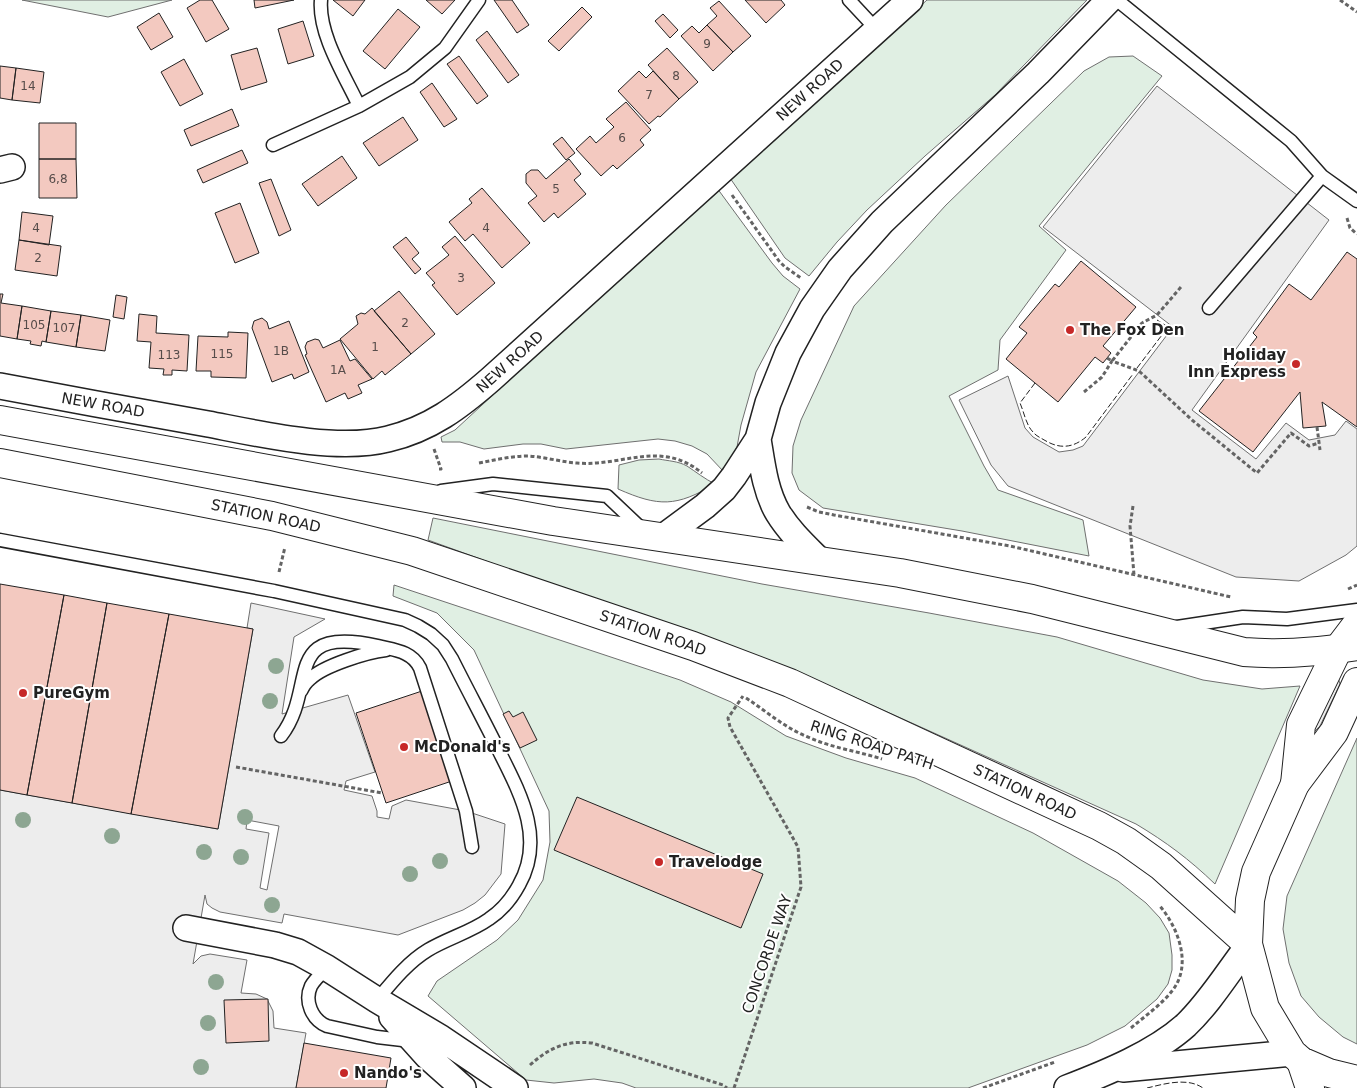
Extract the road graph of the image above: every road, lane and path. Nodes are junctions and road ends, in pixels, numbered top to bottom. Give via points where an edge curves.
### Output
1 (322, 0) edge
2 (479, 0) edge
3 (848, 0) edge
4 (910, 0) edge
5 (1109, 0) edge
6 (1116, 0) edge
7 (1340, 0) edge
8 (1357, 12) edge
9 (877, 30) junction
10 (359, 106) junction
11 (273, 145) dead end
12 (716, 175) junction
13 (1322, 176) junction
14 (1357, 201) edge
15 (1181, 287) dead end
16 (822, 294) junction
17 (1209, 308) dead end
18 (1107, 358) dead end
19 (1112, 361) junction
20 (0, 386) edge
21 (1084, 392) dead end
22 (0, 420) edge
23 (1317, 427) dead end
24 (758, 439) junction
25 (1319, 443) junction
26 (1320, 450) dead end
27 (0, 463) edge
28 (476, 463) dead end
29 (450, 468) dead end
30 (441, 469) dead end
31 (724, 489) junction
32 (771, 497) junction
33 (1133, 506) dead end
34 (656, 536) junction
35 (0, 540) edge
36 (285, 547) dead end
37 (819, 560) junction
38 (279, 574) dead end
39 (1134, 574) junction
40 (1357, 585) edge
41 (1339, 591) dead end
42 (1236, 598) dead end
43 (1357, 610) edge
44 (1357, 624) edge
45 (1157, 630) junction
46 (1347, 647) edge
47 (392, 650) junction
48 (1357, 682) edge
49 (743, 696) joint
50 (298, 698) junction
51 (281, 736) dead end
52 (887, 760) dead end
53 (236, 767) dead end
54 (1295, 784) junction
55 (382, 793) dead end
56 (472, 847) dead end
57 (1155, 901) dead end
58 (186, 928) dead end
59 (1248, 945) junction
60 (327, 968) junction
61 (377, 1000) junction
62 (1128, 1031) dead end
63 (413, 1041) junction
64 (1296, 1057) junction
65 (1062, 1059) dead end
66 (528, 1067) dead end
67 (1113, 1070) junction
68 (1357, 1080) edge
69 (463, 1088) edge
70 (515, 1088) edge
71 (727, 1088) edge
72 (734, 1088) edge
73 (983, 1088) edge
74 (1067, 1088) edge
75 (1310, 1088) edge

1 - 10 lane via 320,10 328,42
2 - 10 lane via 445,48 410,77
3 - 9 lane
4 - 9 street, NEW ROAD
5 - 16 street via 1045,67 882,222
6 - 13 lane via 1291,141
7 - 8 path
9 - 12 street, NEW ROAD
10 - 11 lane
12 - 16 path via 785,267
12 - 20 street, NEW ROAD via 463,403 426,426 389,439 352,443 302,440
13 - 14 lane
13 - 17 lane
15 - 19 path via 1158,315 1142,323
16 - 24 street via 788,353
18 - 19 path
19 - 21 path via 1102,377
19 - 25 path via 1139,372 1192,420 1258,472 1291,433 1308,446
22 - 34 main road via 562,523
23 - 25 path
24 - 31 street
24 - 32 street
25 - 26 path
27 - 59 main road, STATION ROAD via 255,513 412,551 742,664 821,696 1119,837 1161,866
28 - 31 path via 522,456 578,463 666,456 688,463
29 - 30 path
31 - 34 street via 704,506
32 - 37 street via 787,526
32 - 39 path via 789,490 809,508 819,512 1010,546
33 - 39 path via 1130,526
34 - 37 main road
35 - 61 lane via 391,616 418,626 442,645 520,793 531,833 530,854 519,886 499,911 419,956
36 - 38 path
37 - 45 main road via 984,589
39 - 42 path
40 - 41 path
43 - 45 lane via 1287,619 1243,617
44 - 46 main road
45 - 46 main road via 1244,652 1284,653
46 - 54 main road via 1302,725
47 - 50 lane via 360,656 317,674 306,682
47 - 50 lane via 351,641 326,643 307,662
47 - 56 lane via 412,656 420,668 466,810
48 - 54 main road via 1334,732
49 - 52 path, RING ROAD PATH via 791,730 809,738
49 - 72 path, CONCORDE WAY via 728,718 730,727 798,847 801,887
50 - 51 lane via 294,714
53 - 55 path
54 - 59 main road via 1256,872 1250,900
57 - 62 path via 1176,930 1182,954 1178,980 1162,1003
58 - 60 street via 287,948
59 - 64 main road via 1265,1008
59 - 67 street via 1186,1024
60 - 61 street
60 - 63 lane via 309,992 311,1012 320,1022 376,1037
61 - 63 street
61 - 70 street
63 - 69 street
64 - 67 street
64 - 68 main road via 1329,1073
64 - 75 main road
65 - 73 path
66 - 71 path via 558,1046 592,1043
67 - 74 street

